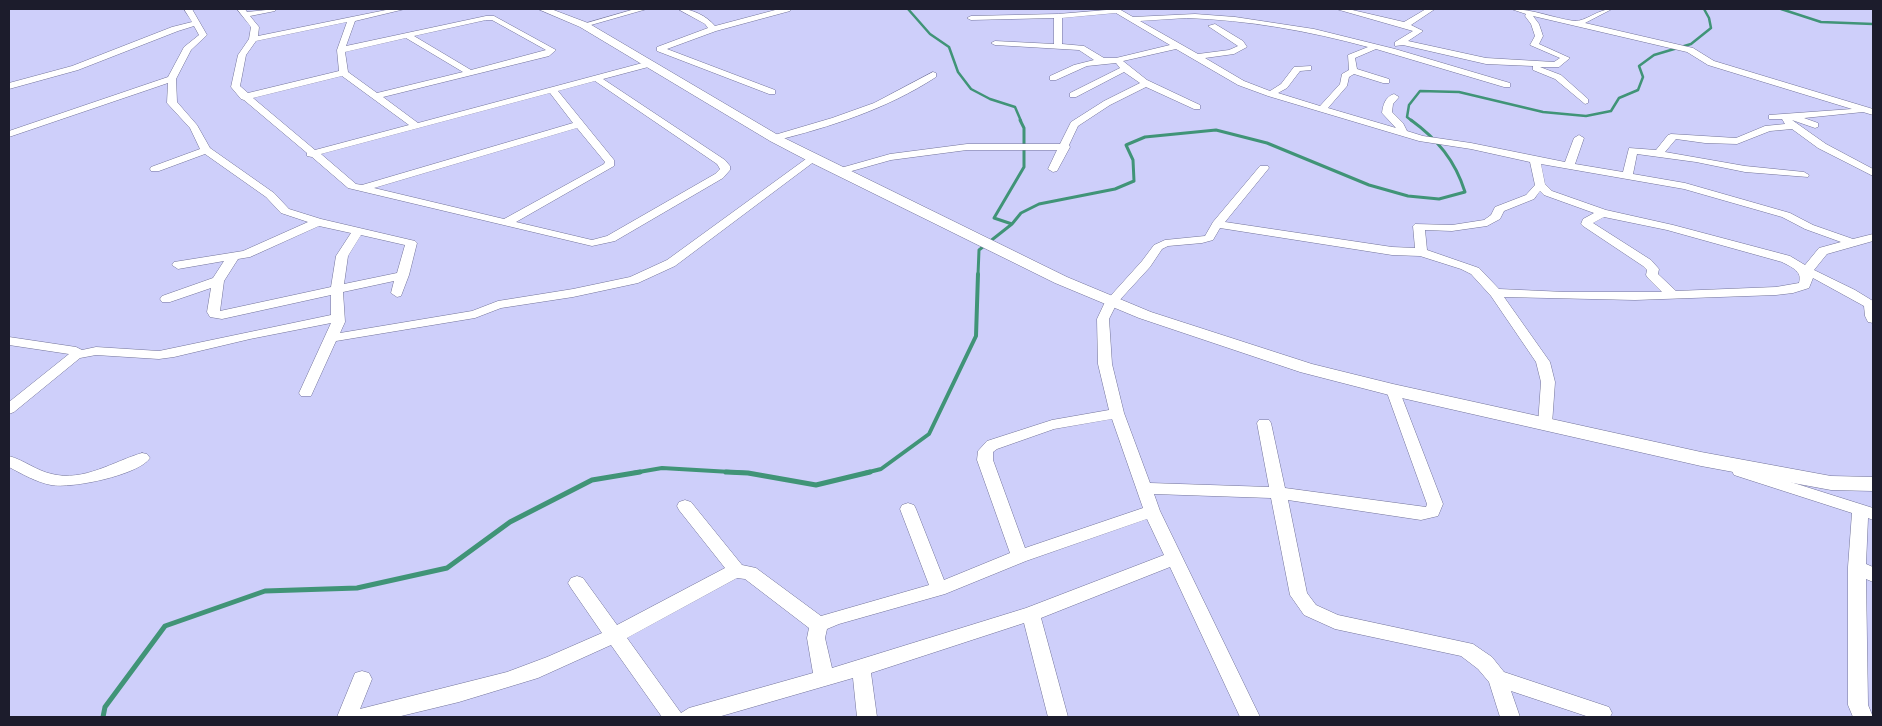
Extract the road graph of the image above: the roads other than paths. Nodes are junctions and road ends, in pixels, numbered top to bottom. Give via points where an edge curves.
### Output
1 (188, 9) edge
2 (272, 9) edge
3 (401, 9) edge
4 (543, 9) edge
5 (623, 9) edge
6 (643, 9) edge
7 (682, 9) edge
8 (787, 9) edge
9 (1230, 9) edge
10 (1340, 9) edge
11 (1431, 9) edge
12 (1515, 9) edge
13 (1608, 9) edge
14 (1115, 10) edge
15 (243, 12) edge
16 (1193, 12) edge
17 (1530, 14) junction
18 (1058, 16) junction
19 (971, 18) dead end
20 (1229, 18) junction
21 (352, 19) junction
22 (1130, 19) junction
23 (197, 23) junction
24 (581, 23) junction
25 (1579, 23) junction
26 (1405, 25) junction
27 (1212, 26) dead end
28 (714, 29) junction
29 (408, 36) junction
30 (253, 39) junction
31 (1402, 42) junction
32 (995, 43) dead end
33 (1177, 46) junction
34 (1058, 47) junction
35 (1375, 47) junction
36 (341, 50) junction
37 (1386, 50) junction
38 (1196, 56) junction
39 (1100, 60) junction
40 (649, 64) junction
41 (1526, 64) junction
42 (1121, 65) junction
43 (1308, 68) dead end
44 (470, 72) junction
45 (1352, 72) junction
46 (344, 73) junction
47 (933, 75) dead end
48 (596, 78) junction
49 (1053, 78) dead end
50 (172, 79) junction
51 (1386, 81) dead end
52 (1148, 83) junction
53 (1507, 85) dead end
54 (9, 86) edge
55 (552, 90) junction
56 (772, 92) dead end
57 (1271, 94) junction
58 (1073, 95) dead end
59 (376, 96) junction
60 (244, 97) junction
61 (1394, 97) dead end
62 (1585, 101) dead end
63 (1197, 108) dead end
64 (1322, 109) junction
65 (1870, 111) edge
66 (1783, 118) junction
67 (580, 124) junction
68 (1815, 125) dead end
69 (416, 126) junction
70 (9, 134) edge
71 (1403, 134) junction
72 (774, 138) junction
73 (1579, 138) dead end
74 (1065, 147) junction
75 (206, 150) junction
76 (311, 154) junction
77 (1658, 154) junction
78 (814, 158) junction
79 (1535, 160) junction
80 (1569, 165) junction
81 (1264, 168) dead end
82 (155, 169) dead end
83 (1054, 169) dead end
84 (842, 172) junction
85 (1873, 173) edge
86 (1626, 174) junction
87 (1804, 174) dead end
88 (1540, 185) junction
89 (361, 188) junction
90 (1603, 213) junction
91 (318, 222) junction
92 (505, 223) junction
93 (1217, 224) junction
94 (359, 230) junction
95 (1873, 237) edge
96 (1851, 242) junction
97 (1421, 252) junction
98 (233, 257) junction
99 (178, 266) dead end
100 (1806, 273) junction
101 (403, 276) junction
102 (218, 281) junction
103 (337, 290) junction
104 (397, 293) dead end
105 (1495, 293) junction
106 (1671, 294) junction
107 (166, 299) dead end
108 (1111, 302) junction
109 (337, 318) junction
110 (1873, 319) edge
111 (331, 338) junction
112 (9, 341) edge
113 (76, 355) junction
114 (1393, 390) junction
115 (306, 393) dead end
116 (9, 409) edge
117 (1117, 413) junction
118 (1264, 423) dead end
119 (1545, 424) junction
120 (142, 458) dead end
121 (1701, 458) junction
122 (9, 461) edge
123 (1873, 484) edge
124 (1144, 488) junction
125 (1278, 493) junction
126 (685, 506) dead end
127 (908, 509) dead end
128 (1152, 511) junction
129 (1866, 512) edge
130 (1020, 556) junction
131 (1175, 558) junction
132 (1857, 567) junction
133 (737, 571) junction
134 (1873, 575) edge
135 (577, 583) dead end
136 (939, 589) junction
137 (1031, 614) junction
138 (819, 625) junction
139 (615, 636) junction
140 (861, 668) junction
141 (824, 678) junction
142 (1497, 678) junction
143 (362, 679) dead end
144 (1865, 712) edge
145 (1602, 713) dead end
146 (347, 717) edge
147 (363, 717) edge
148 (674, 717) edge
149 (689, 717) edge
150 (866, 717) edge
151 (1058, 717) edge
152 (1250, 717) edge
153 (1510, 717) edge

1 - 23 street
2 - 15 street
3 - 21 street
4 - 24 street
5 - 24 street
6 - 24 street
7 - 28 street via 708,22
8 - 28 street
9 - 20 street
10 - 26 street
11 - 26 street
12 - 17 street
13 - 25 street
14 - 18 street
14 - 22 street
15 - 30 street via 255,28
16 - 20 street
16 - 22 street
17 - 25 street
17 - 41 street via 1540,36 1534,45 1566,58 1556,66
18 - 19 street
18 - 34 street
20 - 35 street via 1298,28
21 - 30 street
21 - 36 street
22 - 33 street
23 - 50 street via 203,35 187,49
23 - 54 street via 75,68
24 - 40 street
25 - 65 street via 1690,50 1711,63
26 - 31 street via 1419,33
27 - 38 street via 1240,42 1243,48
28 - 56 street via 660,49
29 - 36 street
29 - 44 street
29 - 44 street via 494,18 552,50
30 - 60 street via 242,55 235,87
31 - 37 street
31 - 41 street via 1486,61
32 - 34 street
33 - 38 street
33 - 42 street via 1120,59
34 - 39 street via 1080,48
35 - 37 street
35 - 45 street via 1351,58
36 - 46 street
37 - 53 street
38 - 57 street via 1241,83
39 - 42 street
39 - 49 street
40 - 48 street
40 - 72 street
41 - 62 street via 1558,78
42 - 52 street
42 - 58 street
43 - 57 street via 1297,69 1284,86
44 - 59 street
45 - 51 street
45 - 64 street via 1345,76 1344,84
46 - 59 street
46 - 60 street
47 - 72 street via 888,100
48 - 55 street
48 - 92 street via 721,162 725,170 602,242 592,243
50 - 70 street
50 - 75 street via 172,103 194,127
52 - 63 street
52 - 74 street via 1074,124
55 - 67 street
55 - 69 street
57 - 64 street
59 - 69 street
60 - 76 street
61 - 71 street via 1388,104 1387,113 1400,125
64 - 71 street
65 - 66 street
66 - 68 street
66 - 77 street via 1791,126 1768,128 1737,142 1671,137
66 - 85 street via 1822,146
67 - 89 street
67 - 92 street via 610,162 609,166
69 - 76 street
71 - 79 street
72 - 78 street
73 - 80 street
74 - 83 street
74 - 84 street via 988,146 902,155
75 - 82 street
75 - 91 street via 270,195 285,211
76 - 89 street via 352,186
77 - 86 street via 1633,150
77 - 87 street via 1744,169
78 - 84 street
78 - 111 street via 671,263 634,280 503,303 475,314
79 - 80 street
79 - 88 street
80 - 86 street
81 - 93 street
84 - 108 street
86 - 96 street via 1684,186 1786,215
88 - 90 street via 1548,193
88 - 97 street via 1530,198 1499,209 1496,217 1487,223 1452,228 1419,226
89 - 92 street
90 - 100 street via 1766,252 1786,259
90 - 106 street via 1587,224 1647,262 1653,269 1652,275
91 - 94 street
91 - 98 street
93 - 97 street via 1392,252
93 - 108 street via 1209,238 1165,243 1158,247
94 - 101 street via 412,243
94 - 103 street via 342,256
95 - 96 street
96 - 100 street via 1823,251
97 - 105 street via 1471,268
98 - 99 street
98 - 102 street
100 - 106 street via 1804,285 1793,289
100 - 110 street via 1860,298 1870,305
101 - 103 street
101 - 104 street
102 - 103 street via 213,312 222,315
102 - 107 street
103 - 109 street
105 - 106 street via 1558,297
105 - 119 street via 1544,362 1548,382
108 - 114 street via 1306,368
108 - 117 street via 1103,319 1105,364
109 - 111 street
109 - 113 street via 174,353 96,351
111 - 115 street
112 - 113 street via 72,349
113 - 116 street
114 - 119 street
114 - 125 street via 1434,504 1432,512 1421,514
117 - 124 street
117 - 130 street via 1052,425 992,445 986,451 985,460
118 - 125 street
119 - 121 street
120 - 122 street via 124,468 63,482
121 - 123 street via 1830,483
121 - 129 street
124 - 125 street
124 - 128 street
125 - 142 street via 1299,595 1310,610 1335,622 1466,649
126 - 133 street
127 - 136 street
128 - 130 street
128 - 131 street
129 - 132 street
130 - 136 street
131 - 137 street
131 - 152 street
132 - 134 street
132 - 144 street
133 - 138 street via 750,573
133 - 139 street
135 - 139 street
136 - 138 street
137 - 140 street
137 - 151 street
138 - 141 street via 816,638
139 - 147 street via 552,664 484,686
139 - 148 street
140 - 141 street
140 - 150 street
141 - 149 street
142 - 145 street
142 - 153 street
143 - 146 street

